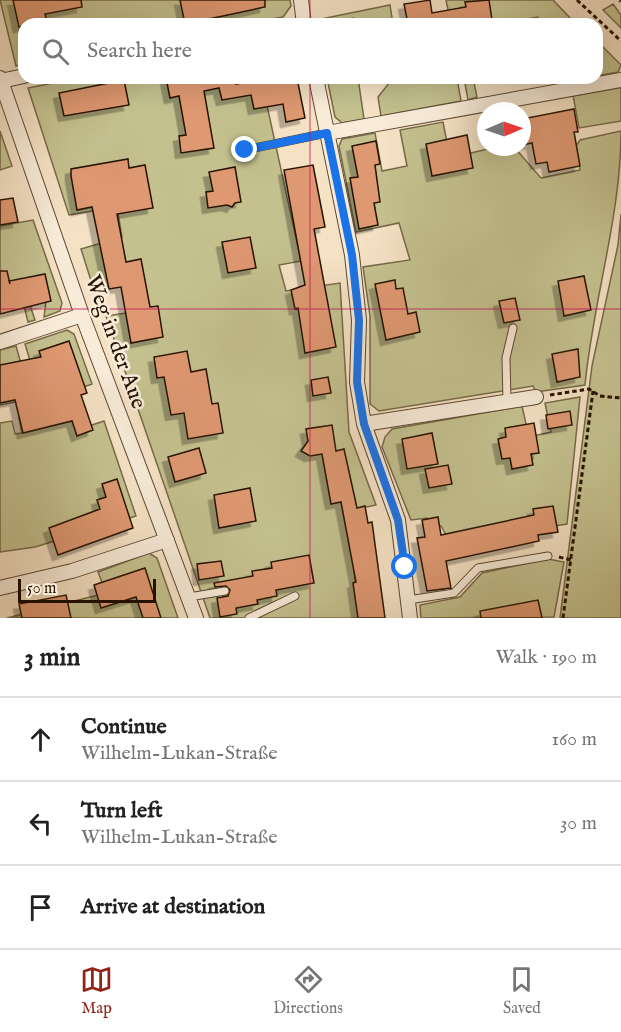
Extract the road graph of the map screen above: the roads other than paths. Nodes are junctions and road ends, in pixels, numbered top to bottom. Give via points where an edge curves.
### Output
1 (301, 0) edge
2 (301, 18) edge
3 (18, 77) edge
4 (0, 79) edge
5 (621, 80) edge
6 (603, 83) edge
7 (317, 84) edge
8 (599, 84) edge
9 (327, 133) junction
10 (245, 150) dead end
11 (82, 315) junction
12 (513, 328) dead end
13 (0, 342) edge
14 (536, 397) road end
15 (507, 402) junction
16 (364, 424) junction
17 (167, 540) junction
18 (548, 555) dead end
19 (0, 588) edge
20 (225, 591) dead end
21 (295, 596) dead end
22 (189, 597) junction
23 (408, 600) junction
24 (196, 618) edge
25 (249, 618) edge
26 (410, 618) edge

1 - 2 street
3 - 4 street
4 - 11 street, Weg in der Aue
5 - 6 street
7 - 9 street
8 - 9 street
9 - 10 lane
9 - 16 street via 352,255 359,320 357,382
11 - 13 street
11 - 17 street, Weg in der Aue
12 - 15 lane via 506,358
14 - 15 street
15 - 16 street
16 - 23 street via 398,520
17 - 19 street via 72,571
17 - 22 street, Weg in der Aue
18 - 23 lane via 478,568 454,593
20 - 22 lane
21 - 25 lane
22 - 24 street, Weg in der Aue
23 - 26 street

